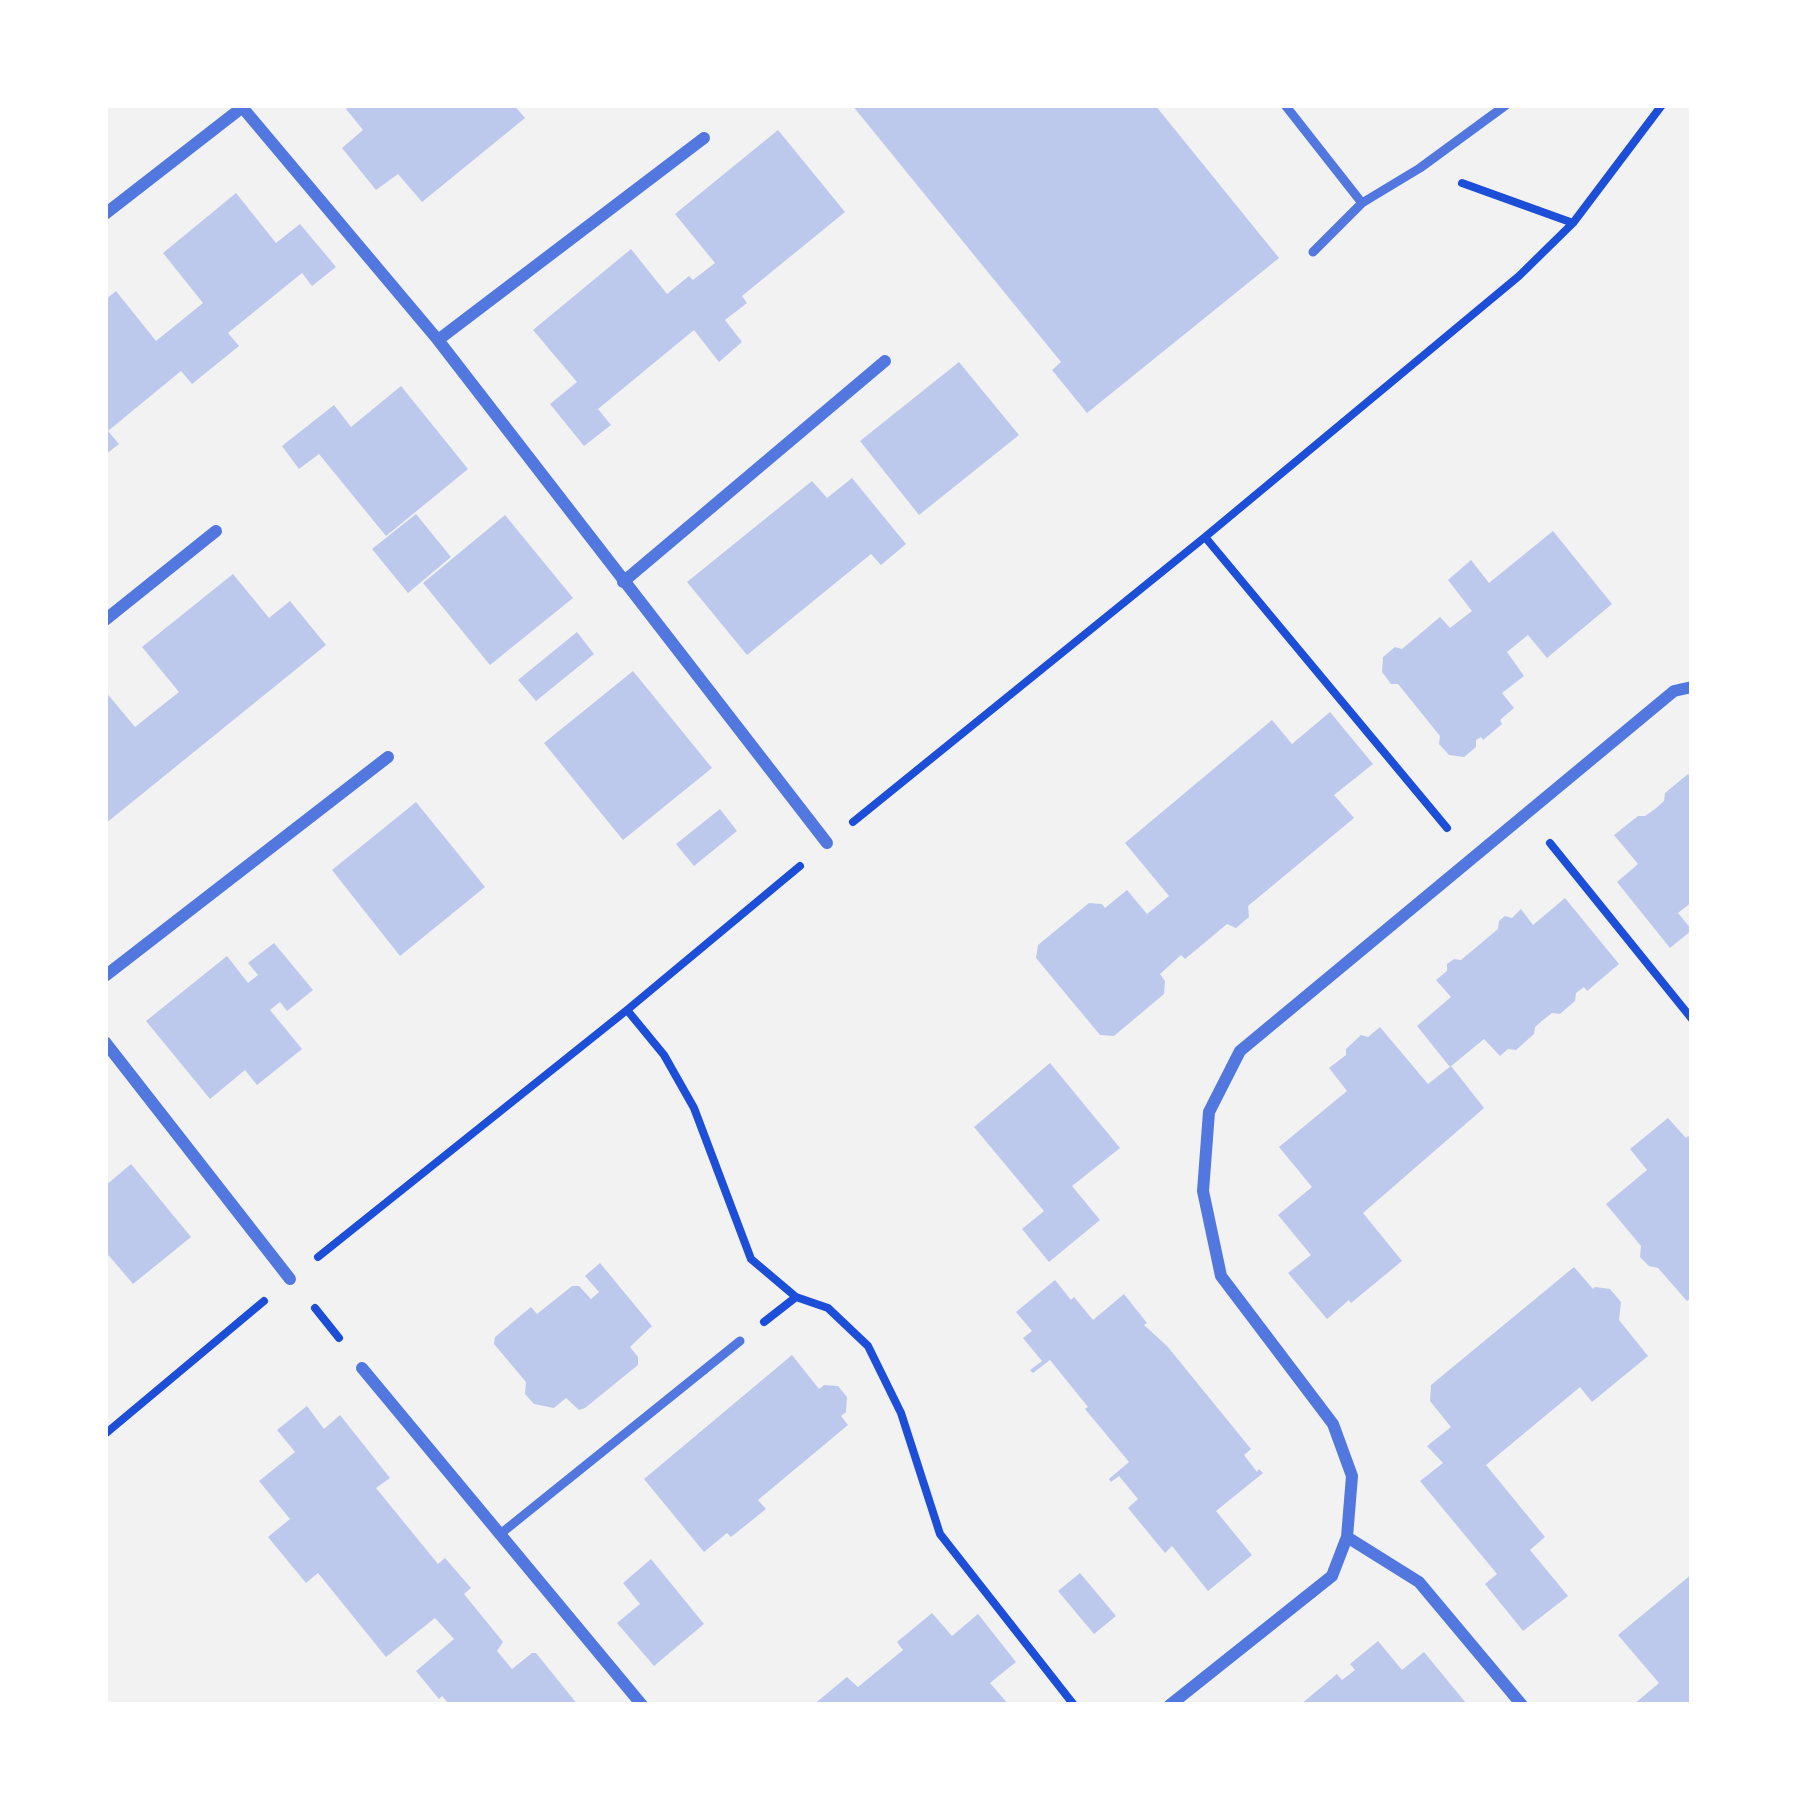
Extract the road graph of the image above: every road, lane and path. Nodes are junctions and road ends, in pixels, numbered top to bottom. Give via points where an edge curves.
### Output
1 (1285, 105) edge
2 (1506, 105) edge
3 (1662, 105) edge
4 (244, 106) edge
5 (704, 138) dead end
6 (1420, 168) junction
7 (1362, 203) junction
8 (105, 214) edge
9 (1573, 223) junction
10 (1312, 252) dead end
11 (438, 340) junction
12 (885, 361) dead end
13 (216, 531) dead end
14 (1205, 538) junction
15 (623, 582) junction
16 (105, 620) edge
17 (1692, 687) edge
18 (388, 757) dead end
19 (1525, 812) junction
20 (827, 843) junction
21 (1471, 857) junction
22 (105, 976) edge
23 (627, 1010) junction
24 (1692, 1019) edge
25 (105, 1042) edge
26 (290, 1279) junction
27 (740, 1341) dead end
28 (362, 1368) joint
29 (105, 1434) edge
30 (499, 1534) junction
31 (1347, 1537) junction
32 (642, 1705) edge
33 (1074, 1705) edge
34 (1170, 1705) edge
35 (1522, 1705) edge

1 - 7 lane
2 - 6 lane
3 - 9 path
4 - 8 street
4 - 11 street
5 - 11 street
6 - 7 lane
6 - 9 path
7 - 10 lane
9 - 14 path
11 - 15 street
12 - 15 street
13 - 16 street
14 - 20 path
14 - 21 path
15 - 20 street
17 - 19 street via 1674,691
18 - 22 street
19 - 21 street
19 - 24 path
20 - 23 path
21 - 31 street via 1240,1051 1209,1112 1203,1191 1221,1276 1333,1424 1352,1476
23 - 26 path
23 - 33 path via 694,1108 751,1259 796,1297 829,1308 868,1346 901,1413 940,1534
25 - 26 street
26 - 28 path
26 - 29 path
27 - 30 lane
28 - 30 street
30 - 32 street
31 - 34 street via 1332,1576
31 - 35 street via 1419,1582

